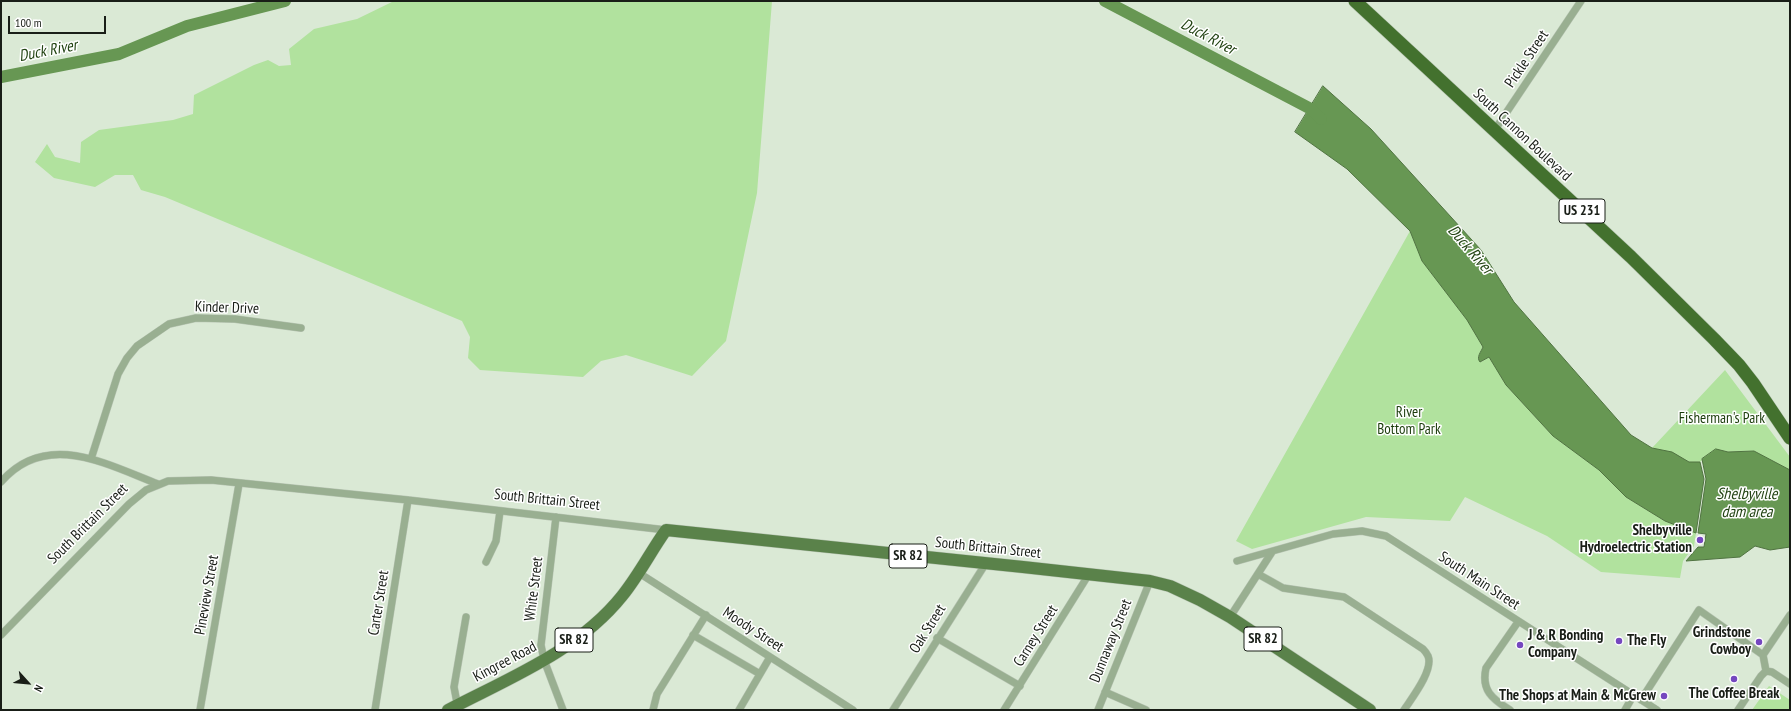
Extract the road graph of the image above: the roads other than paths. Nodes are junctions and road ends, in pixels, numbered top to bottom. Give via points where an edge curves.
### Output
1 (1356, 1) edge
2 (1581, 1) edge
3 (1494, 131) junction
4 (301, 328) dead end
5 (1790, 438) edge
6 (91, 459) junction
7 (1, 482) edge
8 (158, 484) junction
9 (239, 484) junction
10 (408, 500) junction
11 (500, 511) junction
12 (556, 517) junction
13 (666, 530) junction
14 (1272, 552) junction
15 (1237, 561) dead end
16 (486, 562) dead end
17 (986, 563) junction
18 (639, 573) junction
19 (1089, 574) junction
20 (1258, 574) junction
21 (1150, 581) junction
22 (706, 615) junction
23 (1790, 615) edge
24 (466, 617) dead end
25 (1230, 617) junction
26 (1518, 622) junction
27 (693, 634) junction
28 (1, 635) edge
29 (937, 638) junction
30 (1763, 654) junction
31 (770, 657) junction
32 (544, 660) junction
33 (1766, 671) junction
34 (760, 674) junction
35 (1790, 684) edge
36 (1020, 686) junction
37 (1105, 692) junction
38 (1633, 696) junction
39 (1641, 700) junction
40 (454, 708) edge
41 (200, 710) edge
42 (375, 710) edge
43 (563, 710) edge
44 (653, 710) edge
45 (738, 710) edge
46 (853, 710) edge
47 (893, 710) edge
48 (1004, 710) edge
49 (1098, 710) edge
50 (1146, 710) edge
51 (1370, 710) edge
52 (1404, 710) edge
53 (1510, 710) edge
54 (1626, 710) edge
55 (1657, 710) edge
56 (1738, 710) edge

1 - 3 highway, South Cannon Boulevard / US 231
2 - 3 street, Pickle Street
3 - 5 highway, South Cannon Boulevard / US 231 via 1631,257 1739,365
4 - 6 street, Kinder Drive via 228,319 196,318 169,324 137,346 121,369
6 - 7 street via 55,454 38,456 26,461
6 - 8 street
8 - 9 street, South Brittain Street via 168,481 211,480
8 - 28 street, South Brittain Street via 129,504
9 - 10 street, South Brittain Street
9 - 41 street, Pineview Street
10 - 11 street, South Brittain Street
10 - 42 street, Carter Street
11 - 12 street, South Brittain Street
11 - 16 street via 496,541
12 - 13 street, South Brittain Street
12 - 32 street, White Street via 541,636
13 - 17 main road, South Brittain Street / SR 82
13 - 18 main road, Kingree Road / SR 82
14 - 15 street, South Main Street
14 - 20 street
14 - 26 street, South Main Street via 1333,534 1362,531 1386,536
17 - 19 main road, South Brittain Street / SR 82
17 - 29 street, Oak Street
18 - 22 street, Moody Street
18 - 32 main road, Kingree Road / SR 82 via 622,596 594,624 563,649
19 - 21 main road, South Brittain Street / SR 82
19 - 36 street, Carney Street
20 - 25 street
20 - 52 street via 1287,589 1344,597 1423,648 1429,657 1429,665
21 - 25 main road, SR 82 via 1188,594
21 - 37 street, Dunnaway Street
22 - 27 street
22 - 31 street, Moody Street
23 - 30 street
24 - 40 street via 454,687
25 - 51 main road, SR 82
26 - 38 street, South Main Street
26 - 53 street via 1484,674 1484,685 1492,697
27 - 34 street
27 - 44 street via 657,694
29 - 36 street
29 - 47 street, Oak Street
30 - 33 street
30 - 39 street via 1699,610
31 - 34 street
31 - 46 street, Moody Street
32 - 40 main road, Kingree Road / SR 82
32 - 43 street, White Street
33 - 35 street
33 - 56 street
34 - 45 street
36 - 48 street, Carney Street
37 - 49 street, Dunnaway Street
37 - 50 street
38 - 39 street, South Main Street
38 - 54 street
39 - 55 street, South Main Street

